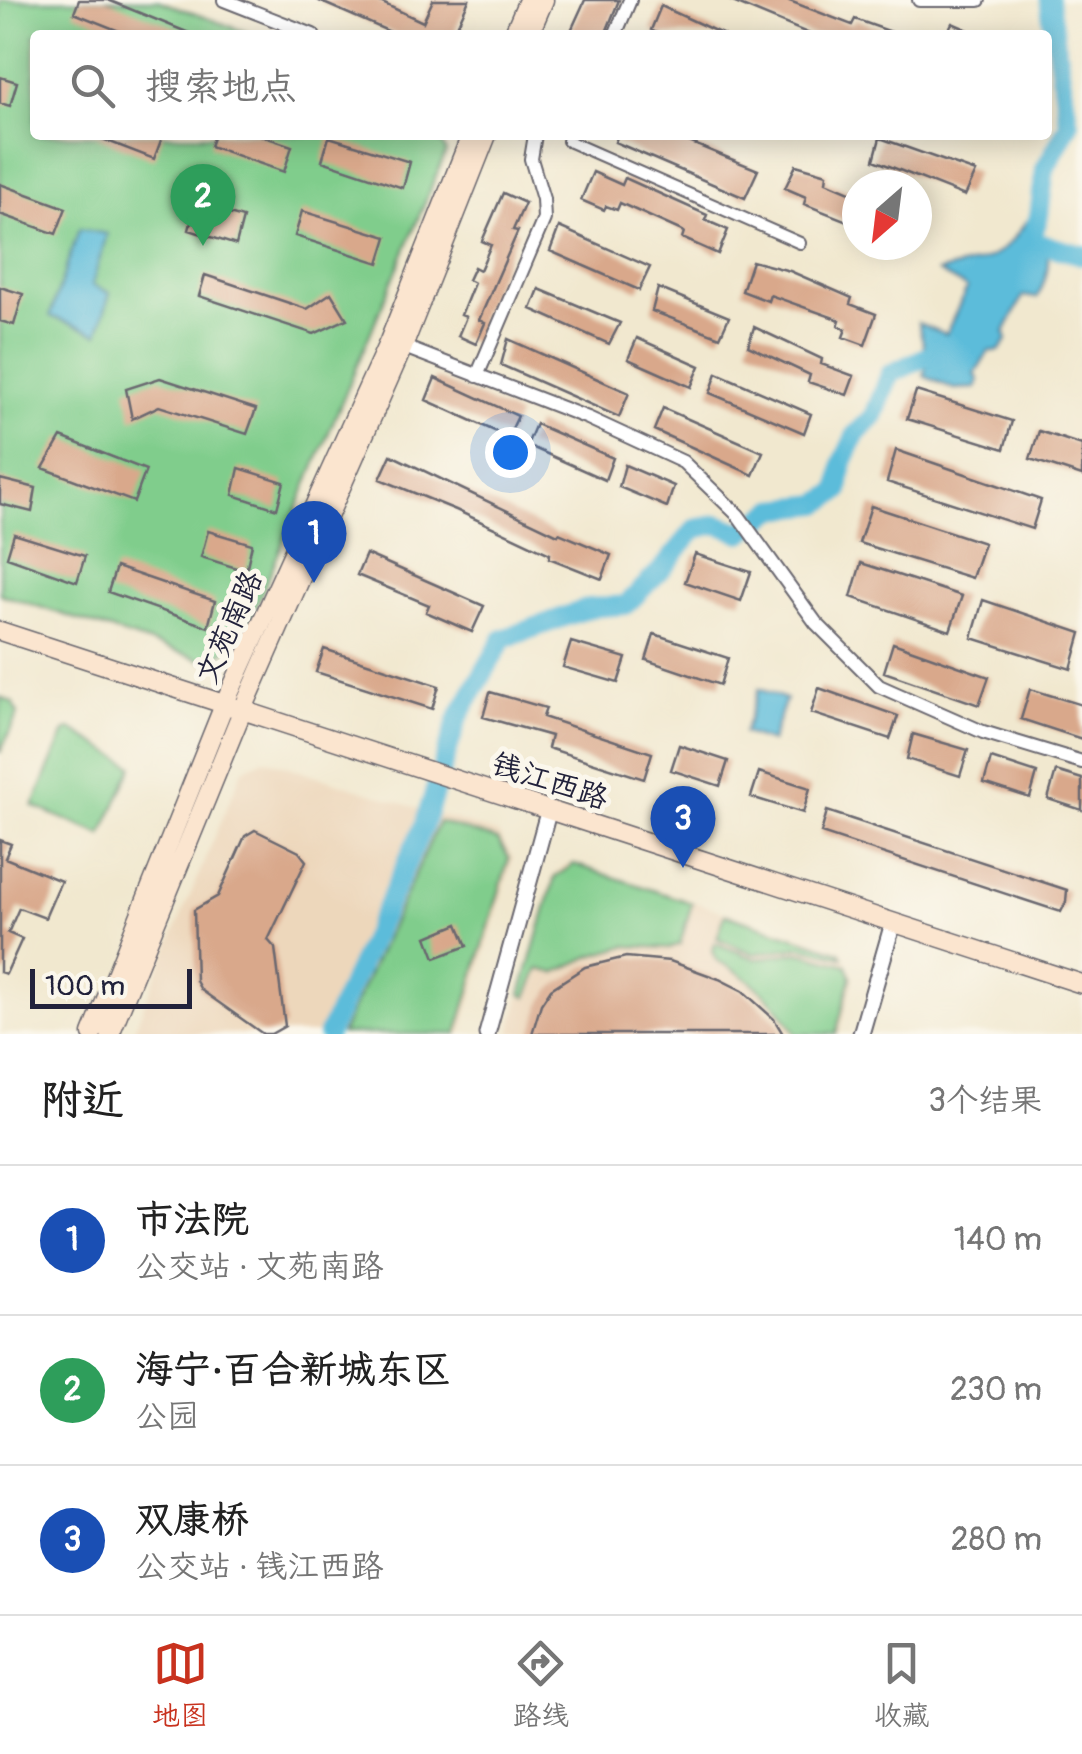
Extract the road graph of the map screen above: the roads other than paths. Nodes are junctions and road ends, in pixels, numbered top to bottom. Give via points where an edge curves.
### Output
1 (224, 0) edge
2 (528, 0) edge
3 (544, 0) edge
4 (630, 0) edge
5 (919, 0) edge
6 (978, 0) edge
7 (301, 30) edge
8 (515, 30) edge
9 (531, 30) edge
10 (617, 30) edge
11 (469, 140) edge
12 (484, 140) edge
13 (534, 140) edge
14 (568, 141) dead end
15 (800, 243) dead end
16 (396, 344) junction
17 (477, 376) junction
18 (0, 631) edge
19 (224, 705) junction
20 (244, 709) junction
21 (1082, 762) edge
22 (549, 810) junction
23 (894, 923) junction
24 (1082, 984) edge
25 (92, 1034) edge
26 (110, 1034) edge
27 (487, 1034) edge
28 (860, 1034) edge

1 - 7 street
2 - 8 main road
3 - 9 main road
4 - 10 street
5 - 6 street
11 - 16 main road, 文苑南路
12 - 16 main road, 文苑南路
13 - 17 street via 531,159 544,219
14 - 15 street
16 - 17 street
16 - 19 main road, 文苑南路
16 - 20 main road, 文苑南路
17 - 21 street via 683,462 738,515 816,622 879,686 982,732
18 - 19 main road, 钱江西路
19 - 20 main road, 钱江西路
19 - 25 main road, 文苑南路
20 - 22 main road, 钱江西路
20 - 26 main road, 文苑南路
22 - 23 main road, 钱江西路
22 - 27 street
23 - 24 main road, 钱江西路
23 - 28 street

